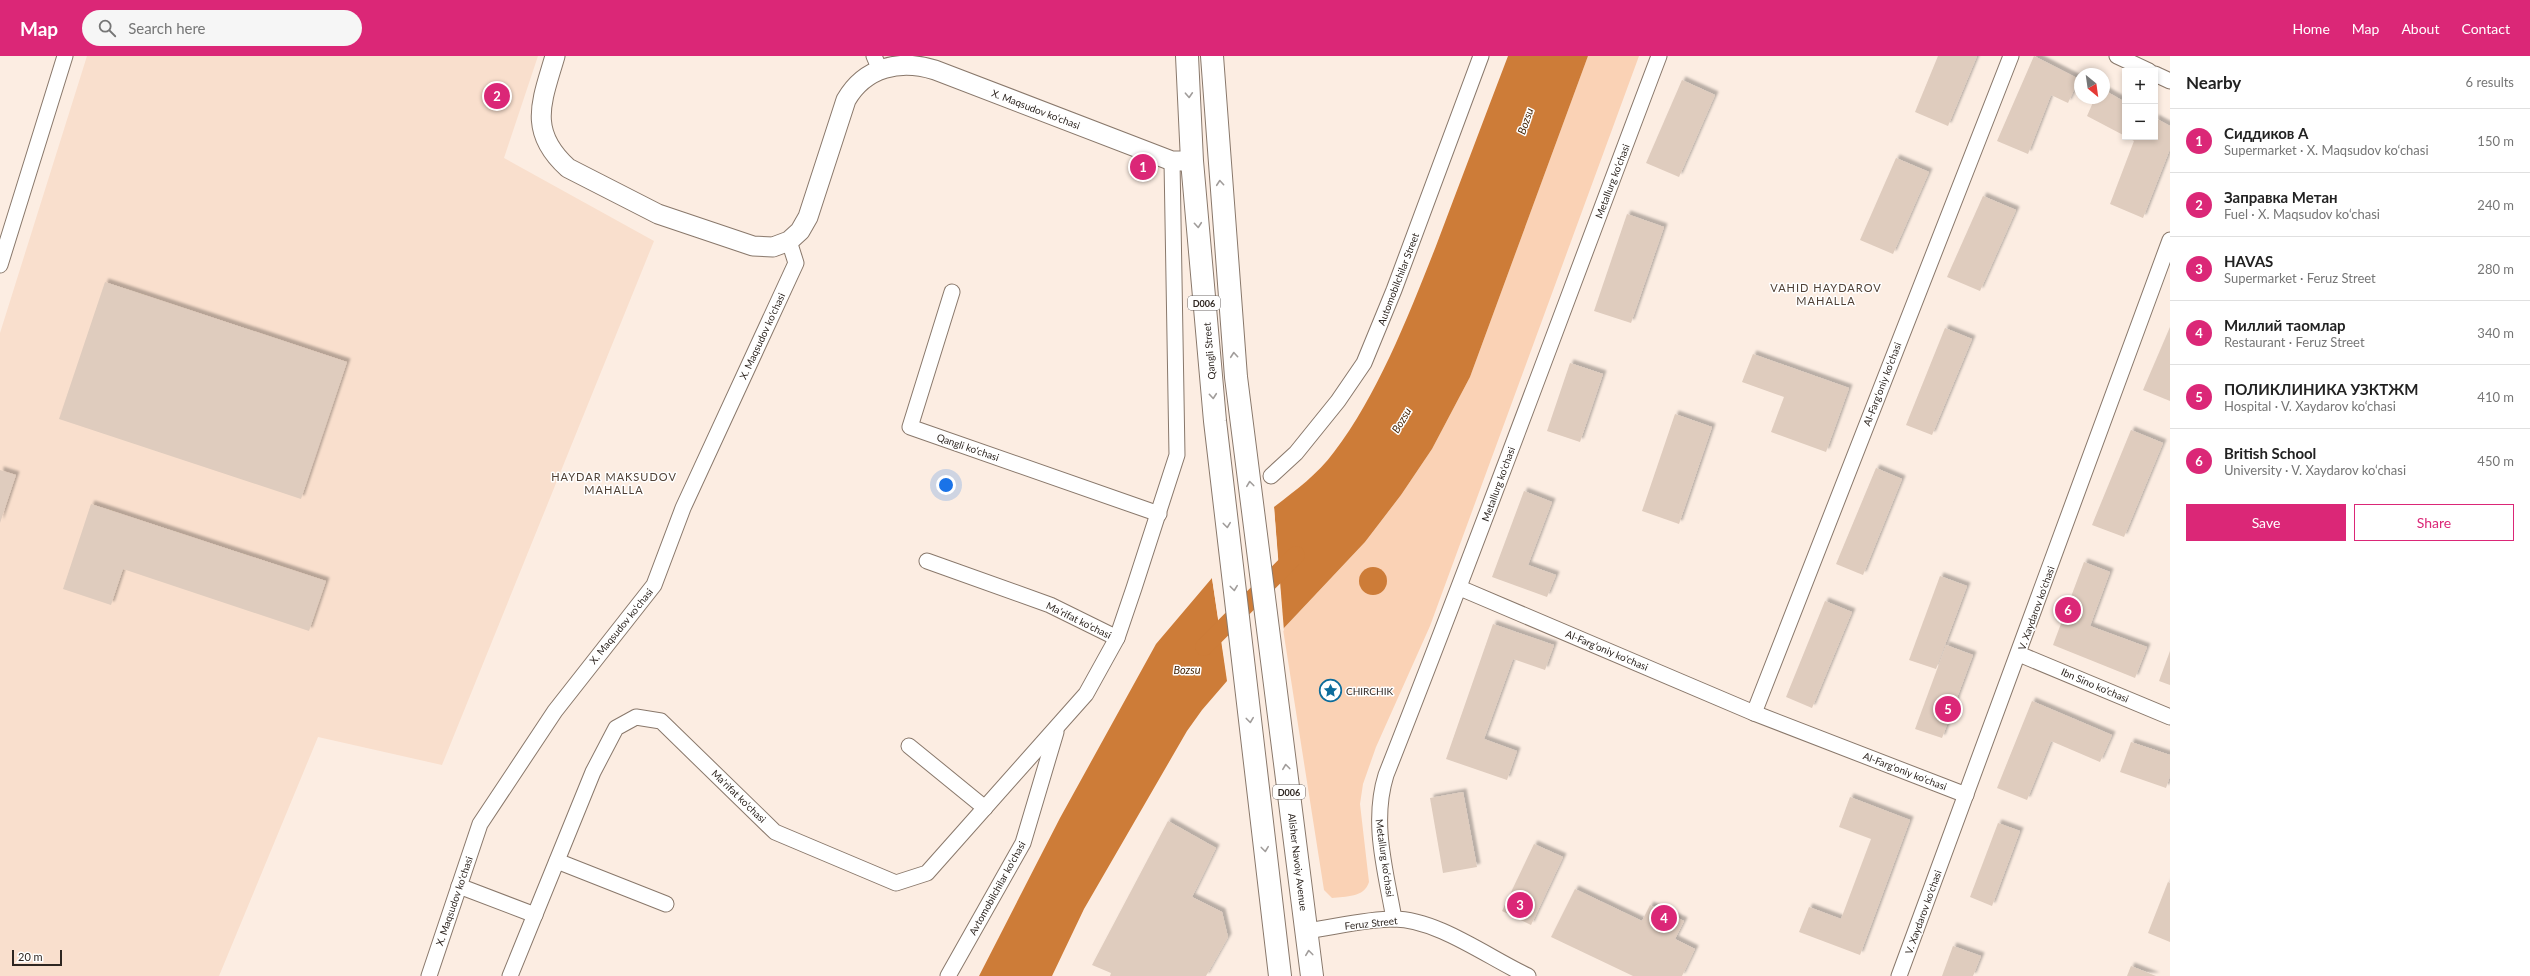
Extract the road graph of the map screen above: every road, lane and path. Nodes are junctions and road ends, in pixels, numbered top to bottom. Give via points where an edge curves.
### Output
1 (65, 56) edge
2 (555, 56) edge
3 (1187, 56) edge
4 (1212, 56) edge
5 (1481, 56) edge
6 (1659, 56) edge
7 (2011, 56) edge
8 (2117, 56) edge
9 (877, 63) edge
10 (2142, 68) edge
11 (2158, 75) edge
12 (2170, 81) edge
13 (1218, 160) junction
14 (1182, 161) junction
15 (2170, 240) edge
16 (789, 241) junction
17 (0, 266) edge
18 (952, 292) dead end
19 (1271, 476) dead end
20 (1159, 514) junction
21 (927, 561) dead end
22 (1460, 588) junction
23 (1117, 638) junction
24 (2019, 654) junction
25 (1754, 713) junction
26 (2170, 717) edge
27 (1058, 727) junction
28 (909, 746) dead end
29 (1966, 795) junction
30 (985, 808) junction
31 (557, 861) junction
32 (459, 886) junction
33 (666, 904) dead end
34 (535, 915) junction
35 (1394, 919) junction
36 (1307, 931) junction
37 (1274, 935) junction
38 (430, 976) edge
39 (510, 976) edge
40 (948, 976) edge
41 (1280, 976) edge
42 (1312, 976) edge
43 (1528, 976) edge
44 (1899, 976) edge

1 - 17 street
2 - 16 street, X. Maqsudov ko‘chasi via 540,107 540,116 544,134 552,149 568,168 658,214 753,246 772,247
3 -> 14 main road, Qangli Street / D006
4 - 13 main road, D006
5 - 19 street, Automobilchilar Street via 1394,290 1364,363 1338,401 1296,453
6 - 22 street, Metallurg ko‘chasi
7 - 25 street, Al-Farg‘oniy ko‘chasi
8 - 10 street
9 - 14 street, X. Maqsudov ko‘chasi via 924,67
9 - 16 street, X. Maqsudov ko‘chasi via 853,88 846,100 808,217 800,231
11 - 12 street
13 - 14 main road
36 -> 13 main road, Alisher Navoiy Avenue / D006 via 1236,378
14 - 20 street via 1177,455
14 -> 37 main road, Qangli Street / D006 via 1215,421
15 - 24 street, V. Xaydarov ko‘chasi
16 - 32 street, X. Maqsudov ko‘chasi via 796,263 683,508 654,585 555,711 480,824
18 - 20 street, Qangli ko‘chasi via 910,427
20 - 23 street
21 - 23 street, Maʼrifat ko‘chasi via 1050,605
22 - 25 street, Al-Farg‘oniy ko‘chasi
22 - 35 street, Metallurg ko‘chasi via 1386,776 1380,798 1379,823
23 - 27 street, Maʼrifat ko‘chasi via 1086,694
24 - 26 street, Ibn Sino ko‘chasi
24 - 29 street, V. Xaydarov ko‘chasi
25 - 29 street, Al-Farg‘oniy ko‘chasi
27 - 30 street, Maʼrifat ko‘chasi
27 - 40 street, Avtomobilchilar ko‘chasi via 1023,843
28 - 30 street
29 - 44 street, V. Xaydarov ko‘chasi
30 - 31 street, Maʼrifat ko‘chasi via 927,873 896,883 775,832 661,721 636,717 616,728 593,772
31 - 33 street
31 - 34 street, Maʼrifat ko‘chasi
32 - 34 street
32 - 38 street, X. Maqsudov ko‘chasi
34 - 39 street, Maʼrifat ko‘chasi
35 - 36 street, Feruz Street
35 - 43 street, Feruz Street via 1430,926
36 - 37 main road, Feruz Street
42 -> 36 main road, Alisher Navoiy Avenue / D006
37 - 41 main road, D006

